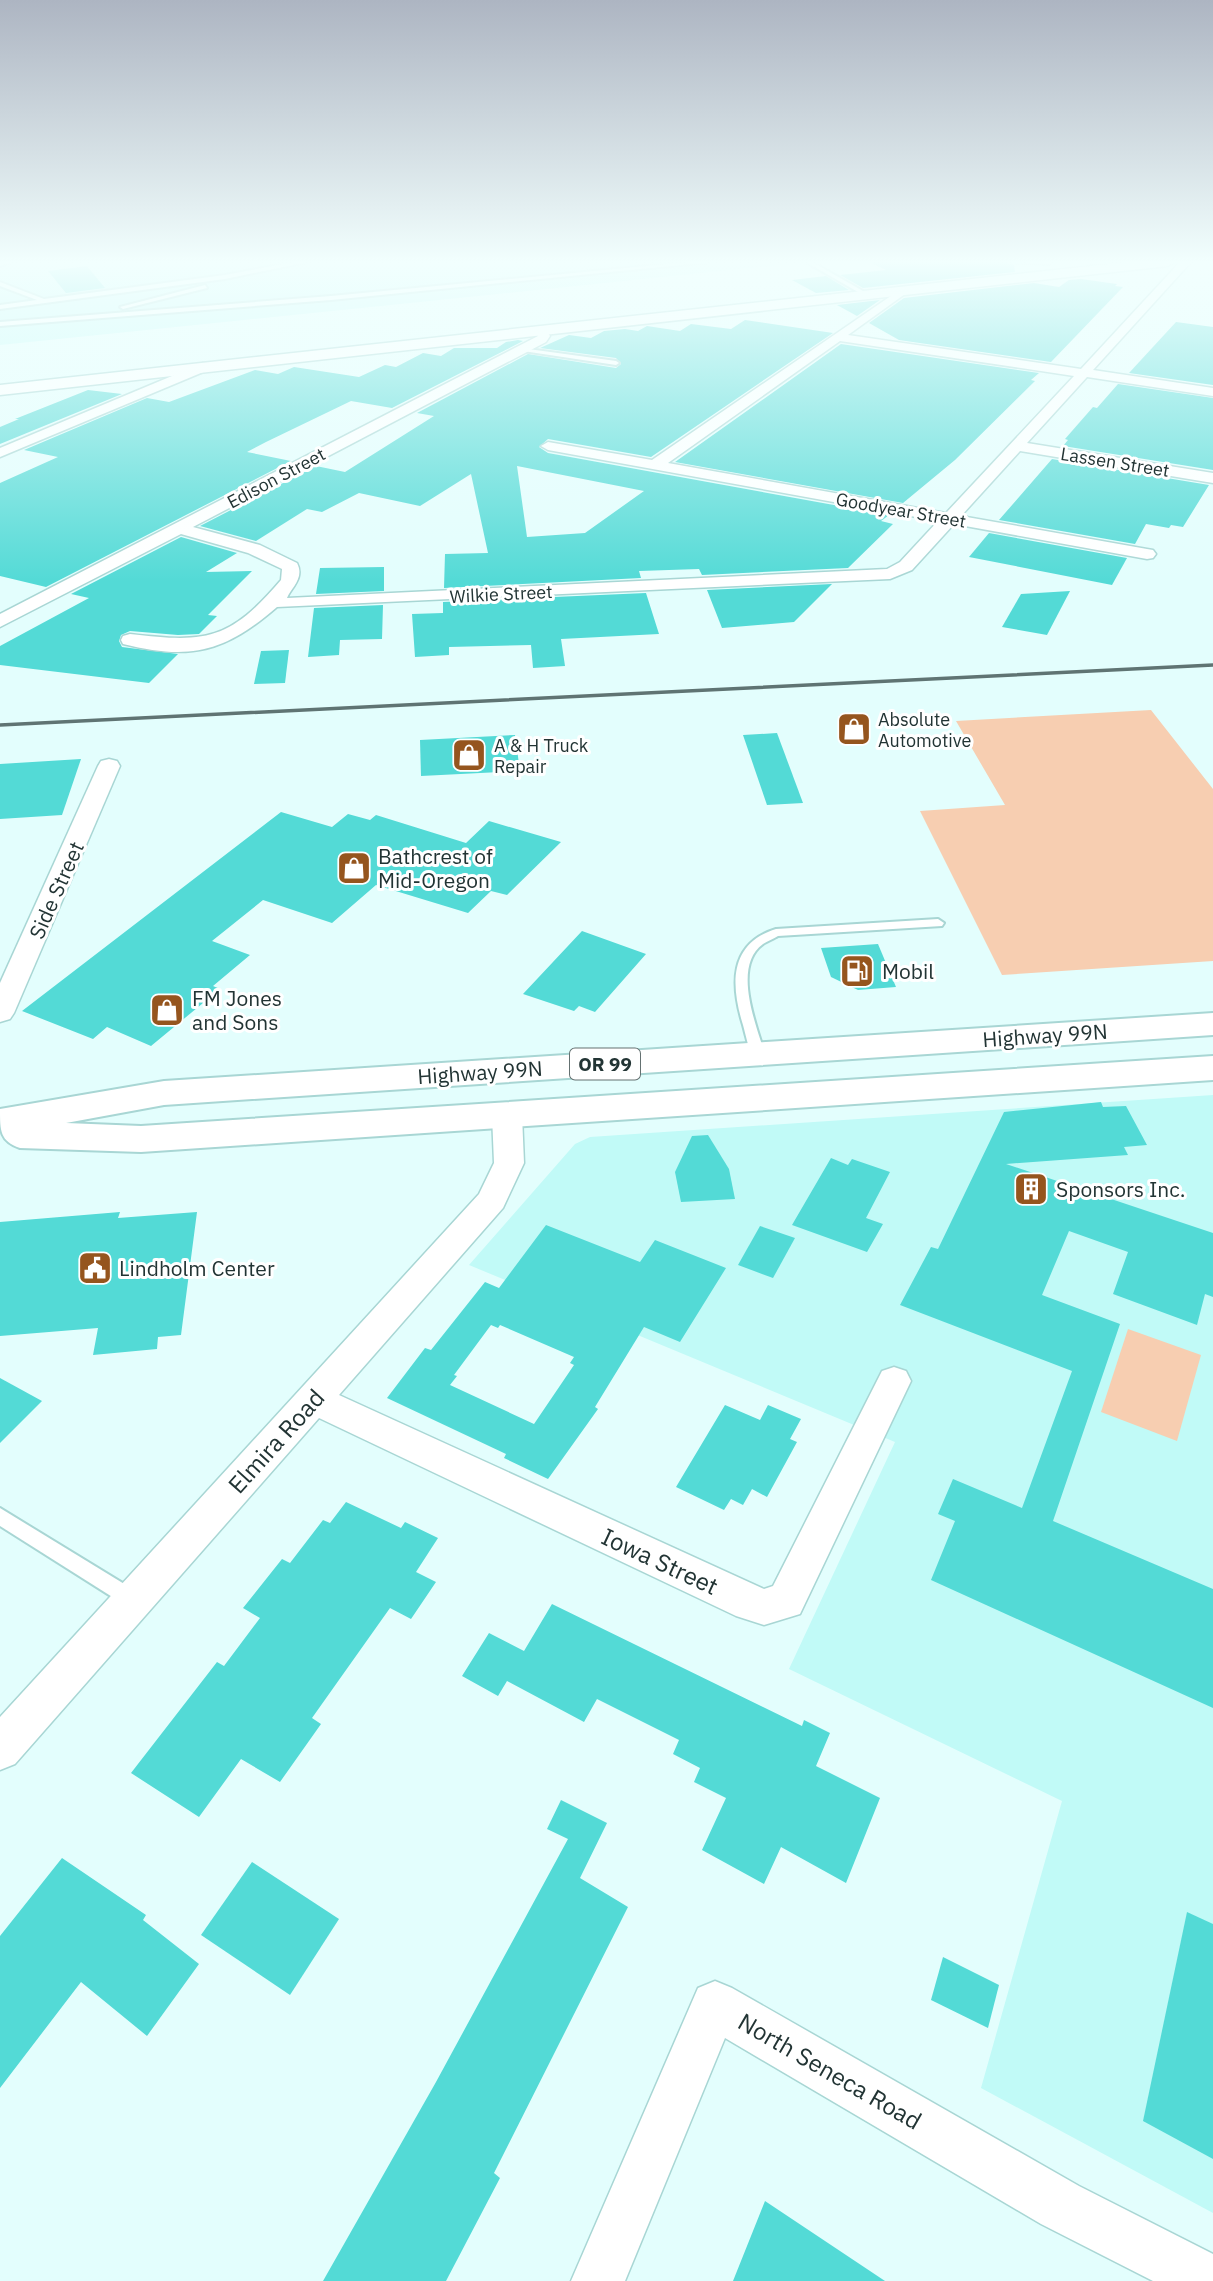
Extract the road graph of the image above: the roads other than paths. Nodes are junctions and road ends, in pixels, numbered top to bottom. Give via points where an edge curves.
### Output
1 (190, 368) edge
2 (200, 368) edge
3 (486, 368) edge
4 (793, 368) edge
5 (1054, 368) edge
6 (1089, 368) edge
7 (1085, 373) junction
8 (0, 390) edge
9 (1213, 392) edge
10 (548, 446) dead end
11 (1017, 446) junction
12 (0, 453) edge
13 (654, 466) junction
14 (1213, 478) edge
15 (948, 518) junction
16 (179, 528) junction
17 (1147, 554) dead end
18 (273, 601) junction
19 (0, 621) edge
20 (130, 640) dead end
21 (109, 766) dead end
22 (937, 923) dead end
23 (0, 1013) edge
24 (1213, 1024) edge
25 (758, 1054) junction
26 (1213, 1068) edge
27 (507, 1115) junction
28 (0, 1122) edge
29 (0, 1134) edge
30 (894, 1381) dead end
31 (313, 1399) junction
32 (0, 1516) edge
33 (134, 1600) junction
34 (0, 1748) edge
35 (598, 2281) edge
36 (1209, 2281) edge

1 - 8 street
2 - 12 street
3 - 16 street, Edison Street
4 - 13 street
5 - 7 street
6 - 7 street
7 - 9 street
7 - 11 street
10 - 13 street, Goodyear Street
11 - 14 street, Lassen Street
11 - 15 street
13 - 15 street, Goodyear Street
15 - 17 street, Goodyear Street
15 - 18 street, Wilkie Street via 906,566 890,575 302,604
16 - 18 street via 254,550 291,567 290,581
16 - 19 street, Edison Street
18 - 20 street via 214,644 178,646
21 - 23 street, Side Street
22 - 25 lane via 776,933 757,940 747,955 741,986
24 - 25 main road, Highway 99N / OR 99
25 - 28 main road, Highway 99N / OR 99 via 164,1093
26 - 27 main road, Highway 99N / OR 99
27 - 29 main road, Highway 99N / OR 99 via 142,1139
27 - 31 street, Elmira Road via 509,1163 492,1200
30 - 31 street, Iowa Street via 786,1601 764,1607
31 - 33 street, Elmira Road
32 - 33 lane
33 - 34 street, Elmira Road
35 - 36 street, North Seneca Road via 715,2004 1060,2205

